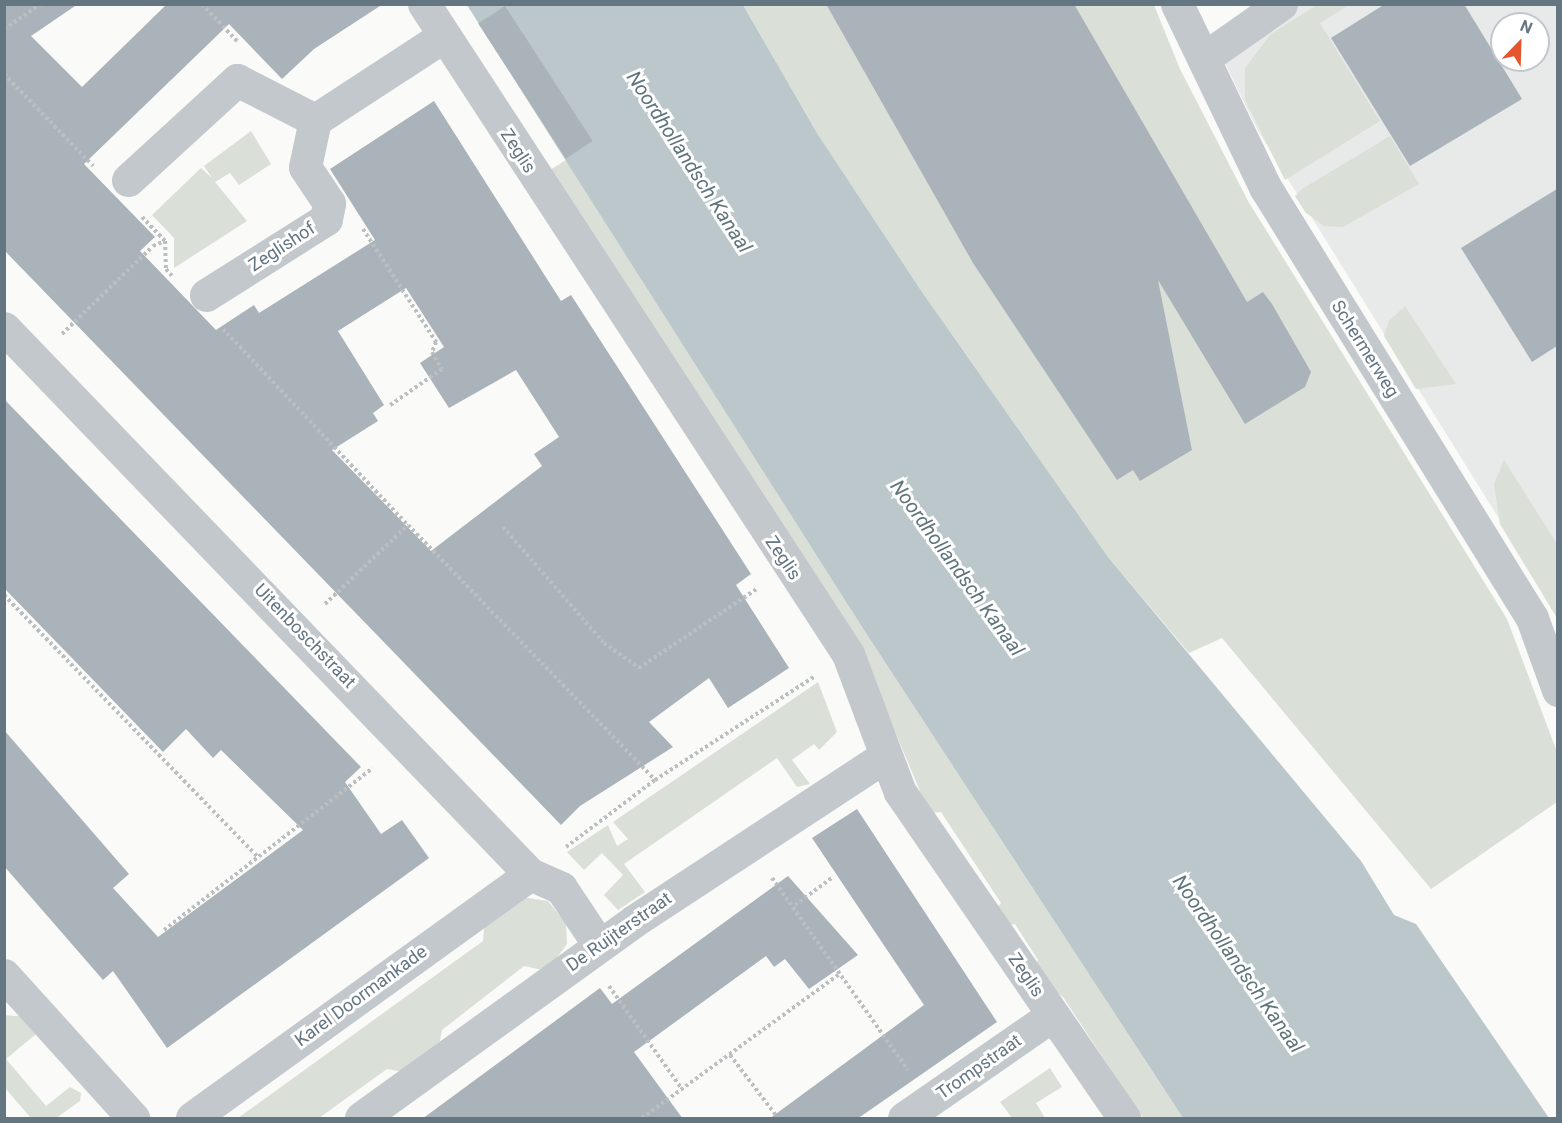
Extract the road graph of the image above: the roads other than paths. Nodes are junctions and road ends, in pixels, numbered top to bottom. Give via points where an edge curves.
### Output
1 (424, 4) edge
2 (1177, 4) edge
3 (1281, 4) edge
4 (444, 36) junction
5 (1203, 58) junction
6 (315, 120) junction
7 (128, 180) dead end
8 (206, 296) dead end
9 (4, 328) edge
10 (1557, 690) edge
11 (884, 757) junction
12 (530, 874) junction
13 (599, 945) junction
14 (4, 975) edge
15 (1053, 1015) junction
16 (133, 1119) edge
17 (192, 1119) edge
18 (361, 1119) edge
19 (904, 1119) edge
20 (1124, 1119) edge

1 - 4 street, Zeglis
2 - 5 street, Schermerweg
3 - 5 street
4 - 6 street
4 - 11 street, Zeglis via 848,654
5 - 10 street, Schermerweg via 1265,187 1532,618
6 - 7 street via 237,80
6 - 8 street, Zeglishof via 305,167 330,211
9 - 12 street, Uitenboschstraat via 405,739
11 - 13 street, De Ruijterstraat
11 - 15 street, Zeglis via 900,792
12 - 13 street, Uitenboschstraat via 561,888
12 - 17 street, Karel Doormankade
13 - 18 street, De Ruijterstraat
14 - 16 street
15 - 19 street, Trompstraat
15 - 20 street, Zeglis

